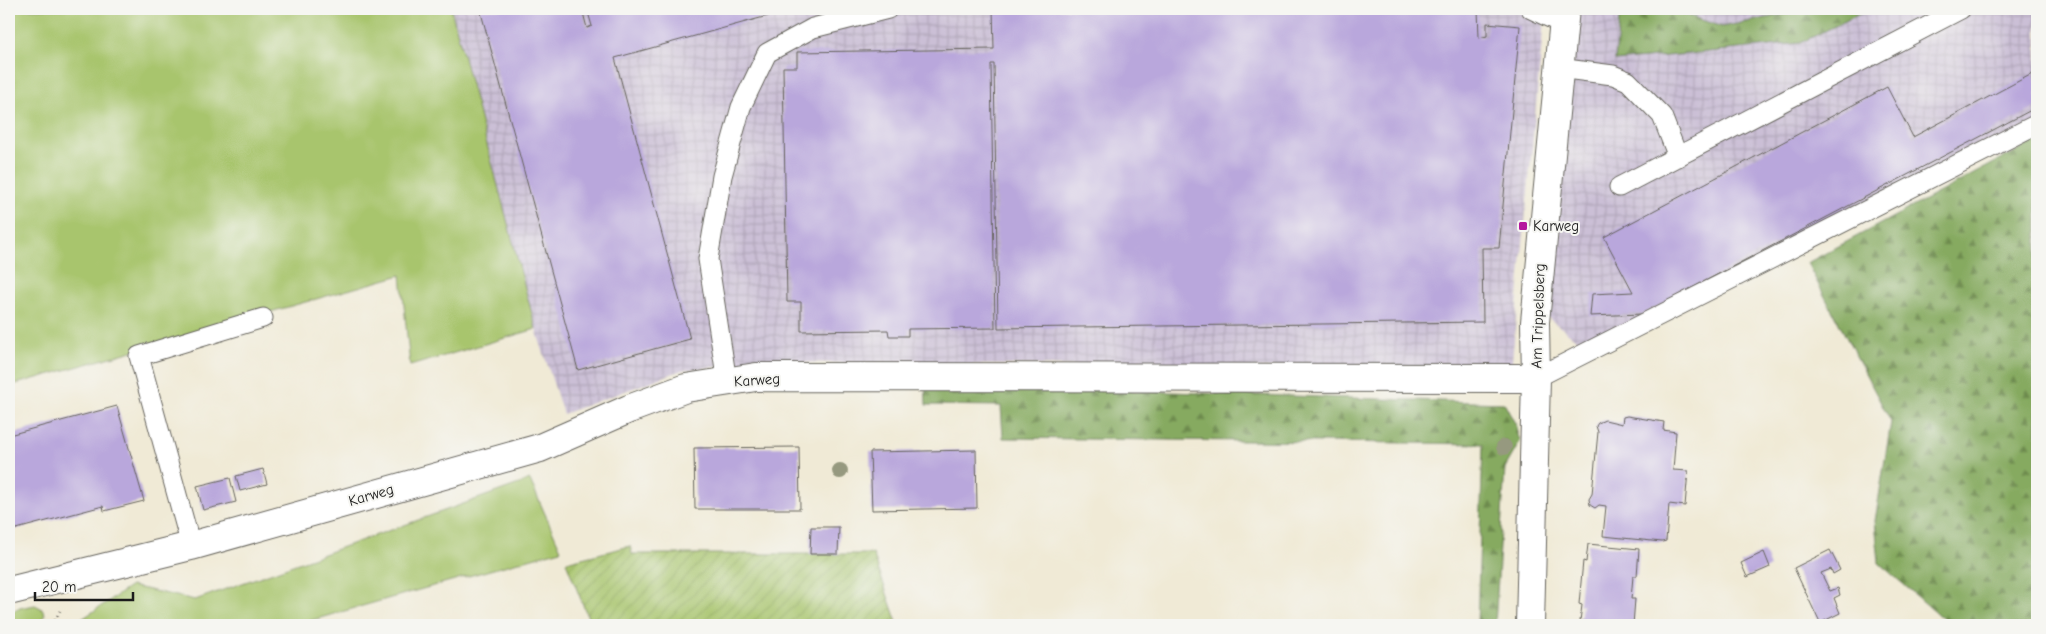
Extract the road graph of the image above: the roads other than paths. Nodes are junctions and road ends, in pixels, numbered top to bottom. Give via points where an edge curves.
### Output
1 (888, 9) edge
2 (1531, 9) edge
3 (1961, 9) edge
4 (1564, 16) edge
5 (1558, 68) junction
6 (2037, 124) edge
7 (1678, 157) junction
8 (1619, 187) dead end
9 (262, 318) dead end
10 (1536, 378) junction
11 (728, 382) junction
12 (191, 546) junction
13 (9, 591) edge
14 (1530, 625) edge

1 - 11 lane via 813,28 767,52 741,107 722,176 708,259
2 - 4 lane
3 - 7 lane
4 - 5 street, Am Trippelsberg
5 - 7 lane via 1614,75 1628,82 1662,116
5 - 10 street, Am Trippelsberg via 1535,322
6 - 10 lane
7 - 8 lane
9 - 12 lane via 139,356
10 - 11 street, Karweg via 756,377
10 - 14 street, Am Trippelsberg
11 - 12 street, Karweg via 686,388 540,448
12 - 13 street, Karweg

